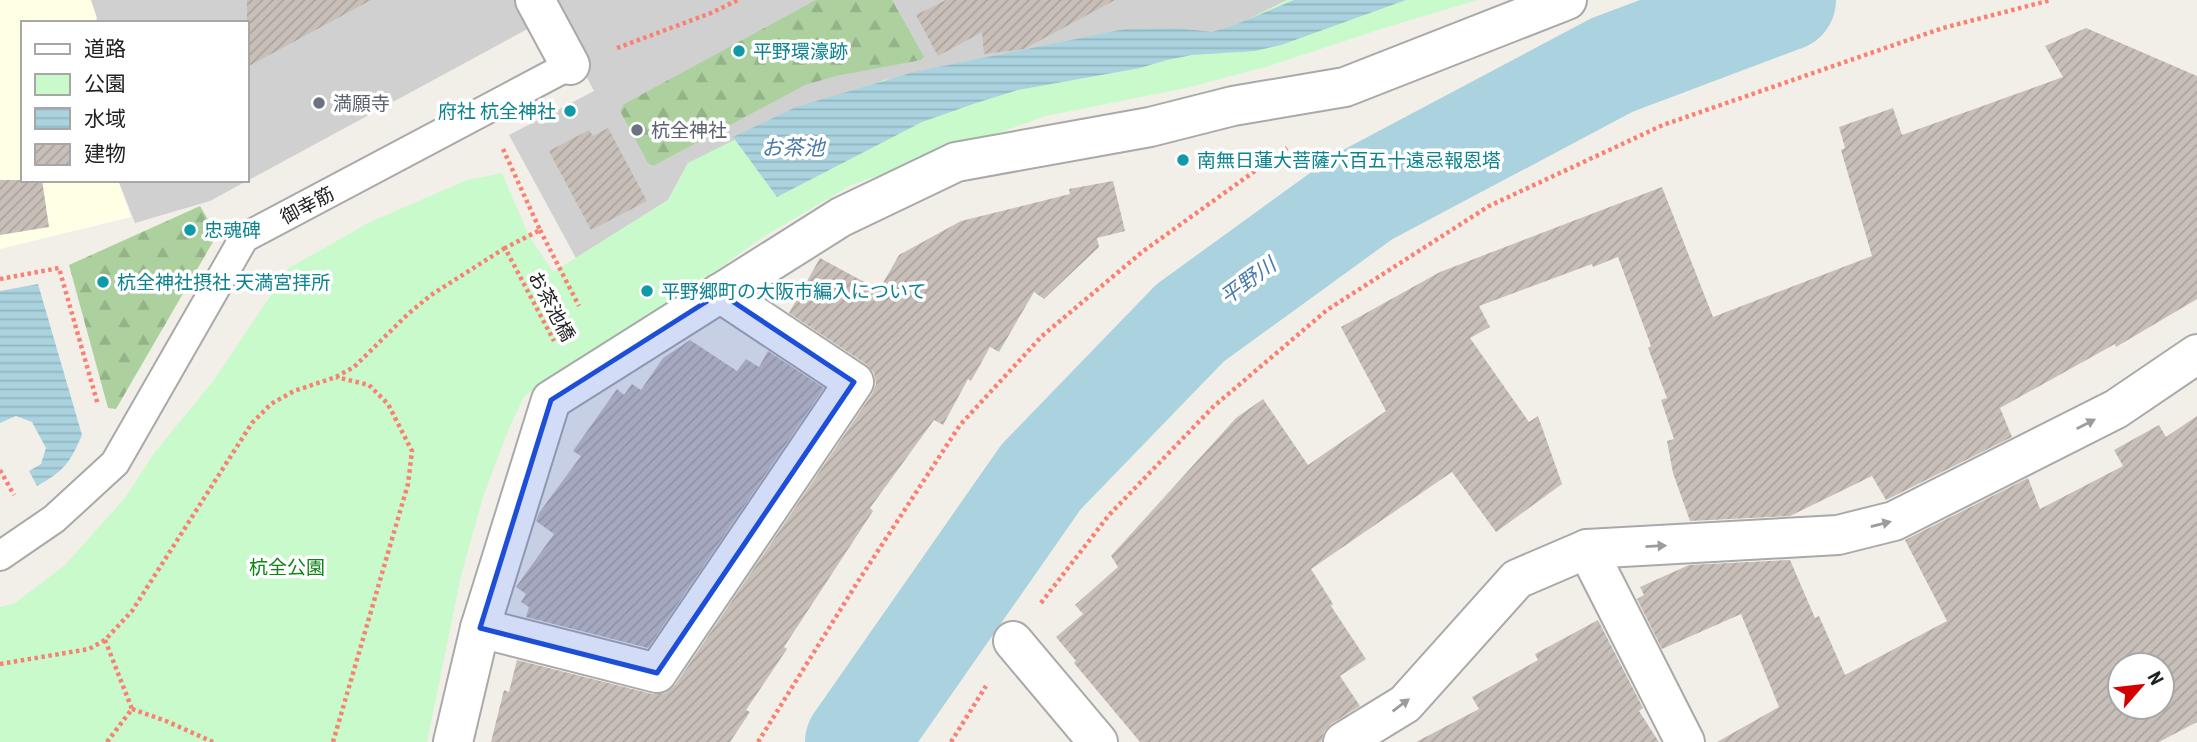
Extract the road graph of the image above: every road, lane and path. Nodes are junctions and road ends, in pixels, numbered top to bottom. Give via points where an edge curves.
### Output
1 (535, 0) edge
2 (738, 0) edge
3 (1567, 0) edge
4 (2051, 0) edge
5 (570, 65) junction
6 (485, 110) junction
7 (1288, 147) dead end
8 (540, 230) junction
9 (505, 248) junction
10 (0, 279) edge
11 (720, 293) junction
12 (579, 306) dead end
13 (558, 347) dead end
14 (2197, 354) edge
15 (336, 377) junction
16 (115, 463) junction
17 (0, 470) edge
18 (7, 482) dead end
19 (1587, 550) junction
20 (0, 556) edge
21 (480, 628) junction
22 (104, 640) junction
23 (1013, 641) junction
24 (0, 664) edge
25 (132, 709) junction
26 (107, 742) edge
27 (214, 742) edge
28 (333, 742) edge
29 (453, 742) edge
30 (758, 742) edge
31 (951, 742) edge
32 (1098, 742) edge
33 (1343, 742) edge
34 (1685, 742) edge

1 - 5 street
2 - 5 path
3 - 11 street via 1345,87 956,163 841,217
4 - 23 path via 1943,28 1663,125 1489,206 1327,310 1213,407 1109,515
5 - 6 lane, 御幸筋
6 - 8 path
6 - 16 lane, 御幸筋 via 244,238
7 - 30 path via 1142,252 1042,336 960,425
8 - 9 path
8 - 12 path
9 - 13 path, お茶池橋
9 - 15 path via 431,295 354,367
10 - 16 path via 59,268
11 - 21 street via 551,400
11 - 21 street via 854,382 657,673
19 -> 14 street via 1838,535 1894,521 2116,409
15 - 22 path via 293,391 252,423 132,611
15 - 28 path via 369,385 388,404 412,451 408,484
16 - 20 lane, 御幸筋 via 54,519
17 - 18 path
33 -> 19 street via 1405,704 1517,579
19 - 34 street
21 - 29 street
22 - 24 path via 89,649
22 - 25 path
23 - 31 path
23 - 32 street
25 - 26 path
25 - 27 path

